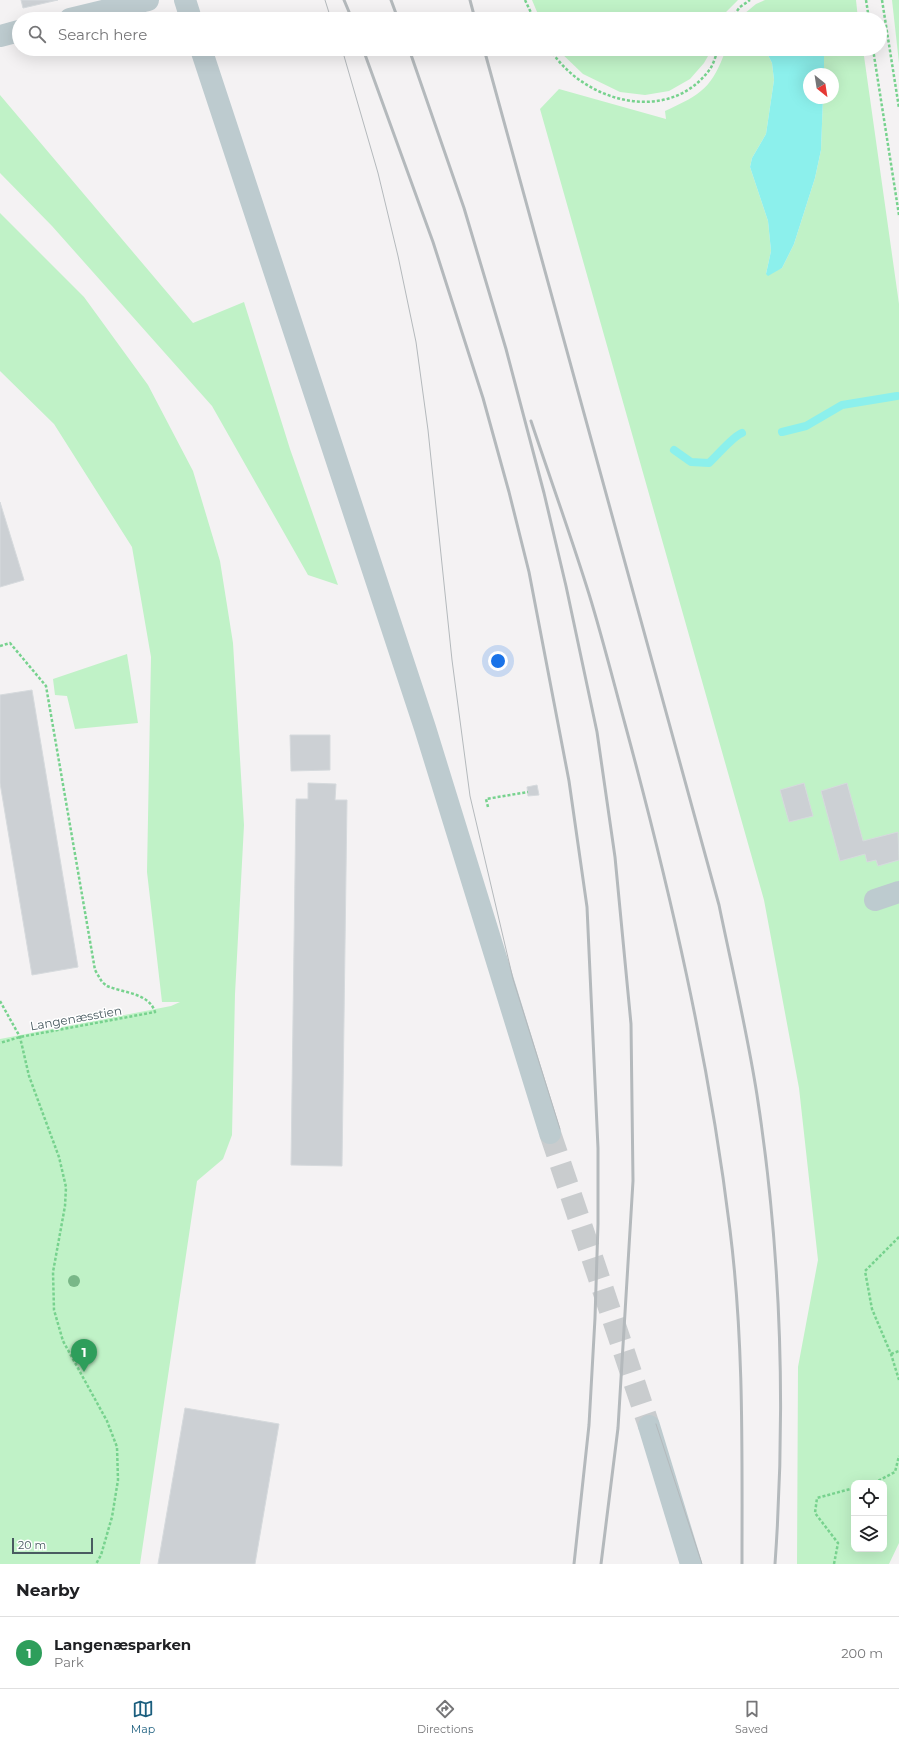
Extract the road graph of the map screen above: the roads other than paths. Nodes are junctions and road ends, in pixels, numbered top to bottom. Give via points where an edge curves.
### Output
1 (148, 0) edge
2 (185, 0) edge
3 (99, 12) edge
4 (189, 12) edge
5 (12, 33) edge
6 (0, 36) edge
7 (203, 56) edge
8 (899, 892) edge
9 (875, 900) dead end
10 (550, 1133) tunnel mouth
11 (649, 1426) tunnel mouth
12 (691, 1564) edge

1 - 3 lane
2 - 4 lane
5 - 6 lane
7 - 10 lane via 425,728
8 - 9 lane
11 - 12 lane

